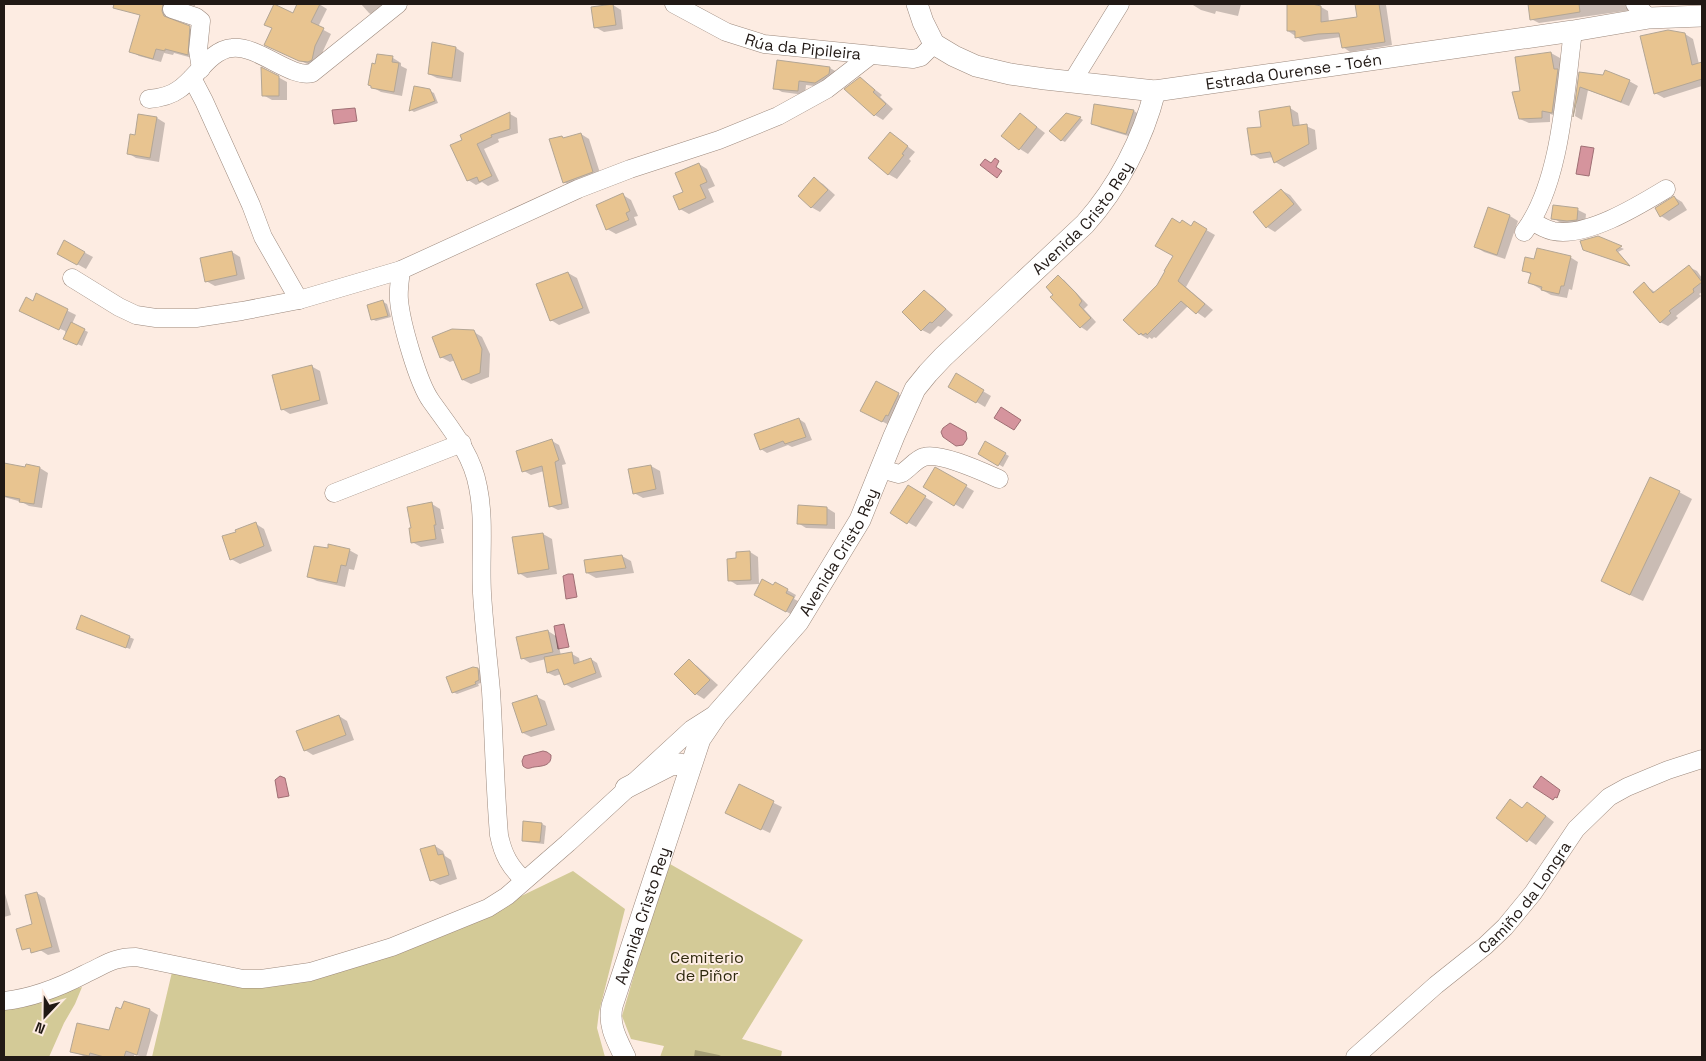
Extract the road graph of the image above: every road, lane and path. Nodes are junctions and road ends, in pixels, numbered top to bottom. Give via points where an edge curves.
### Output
1 (398, 4) edge
2 (674, 4) edge
3 (917, 4) edge
4 (1120, 4) edge
5 (172, 9) dead end
6 (1642, 11) edge
7 (1702, 16) edge
8 (1573, 31) junction
9 (934, 44) junction
10 (871, 55) junction
11 (196, 74) junction
12 (1072, 82) junction
13 (1155, 91) junction
14 (149, 99) dead end
15 (1666, 189) dead end
16 (401, 270) junction
17 (72, 278) dead end
18 (299, 300) junction
19 (462, 443) junction
20 (881, 469) junction
21 (999, 479) dead end
22 (334, 493) dead end
23 (717, 714) junction
24 (1702, 759) edge
25 (690, 767) junction
26 (626, 788) junction
27 (524, 880) junction
28 (4, 1001) edge
29 (625, 1057) edge
30 (1355, 1057) edge

1 - 11 street via 312,73 298,72 260,54 238,48 224,50 214,56
2 - 10 street, Rúa da Pipileira via 747,40
3 - 9 street
4 - 12 street
5 - 11 street via 201,21
6 - 7 street, Estrada Ourense - Toén
6 - 8 street, Estrada Ourense - Toén
8 - 13 street, Estrada Ourense - Toén
8 - 15 street via 1550,182 1528,227 1556,232 1583,229 1608,220
9 - 10 street, Rúa da Pipileira via 913,59
9 - 12 street, Estrada Ourense - Toén via 976,66
10 - 16 street via 827,90 787,112 719,140 630,168
11 - 14 street via 178,91
11 - 18 street via 208,110 263,237
12 - 13 street, Estrada Ourense - Toén
13 - 20 street, Avenida Cristo Rey via 1144,127 1106,199 1085,224 928,373 915,389
16 - 18 street
16 - 19 street via 400,310 424,389
17 - 18 street via 119,307 156,318 196,318
19 - 22 street
19 - 27 street via 480,498 483,598 499,835 508,864
20 - 21 street via 899,474 923,457 934,456
20 - 23 street, Avenida Cristo Rey via 853,533 798,622
23 - 25 street, Avenida Cristo Rey via 700,739
23 - 26 street via 692,729
24 - 30 street, Camiño da Longra via 1643,780 1608,797 1576,829 1533,893 1505,926
25 - 26 street via 671,765
25 - 29 street, Avenida Cristo Rey via 610,1015
26 - 27 street
27 - 28 street via 488,908 392,947 310,972 243,979 136,956 123,957 52,989

